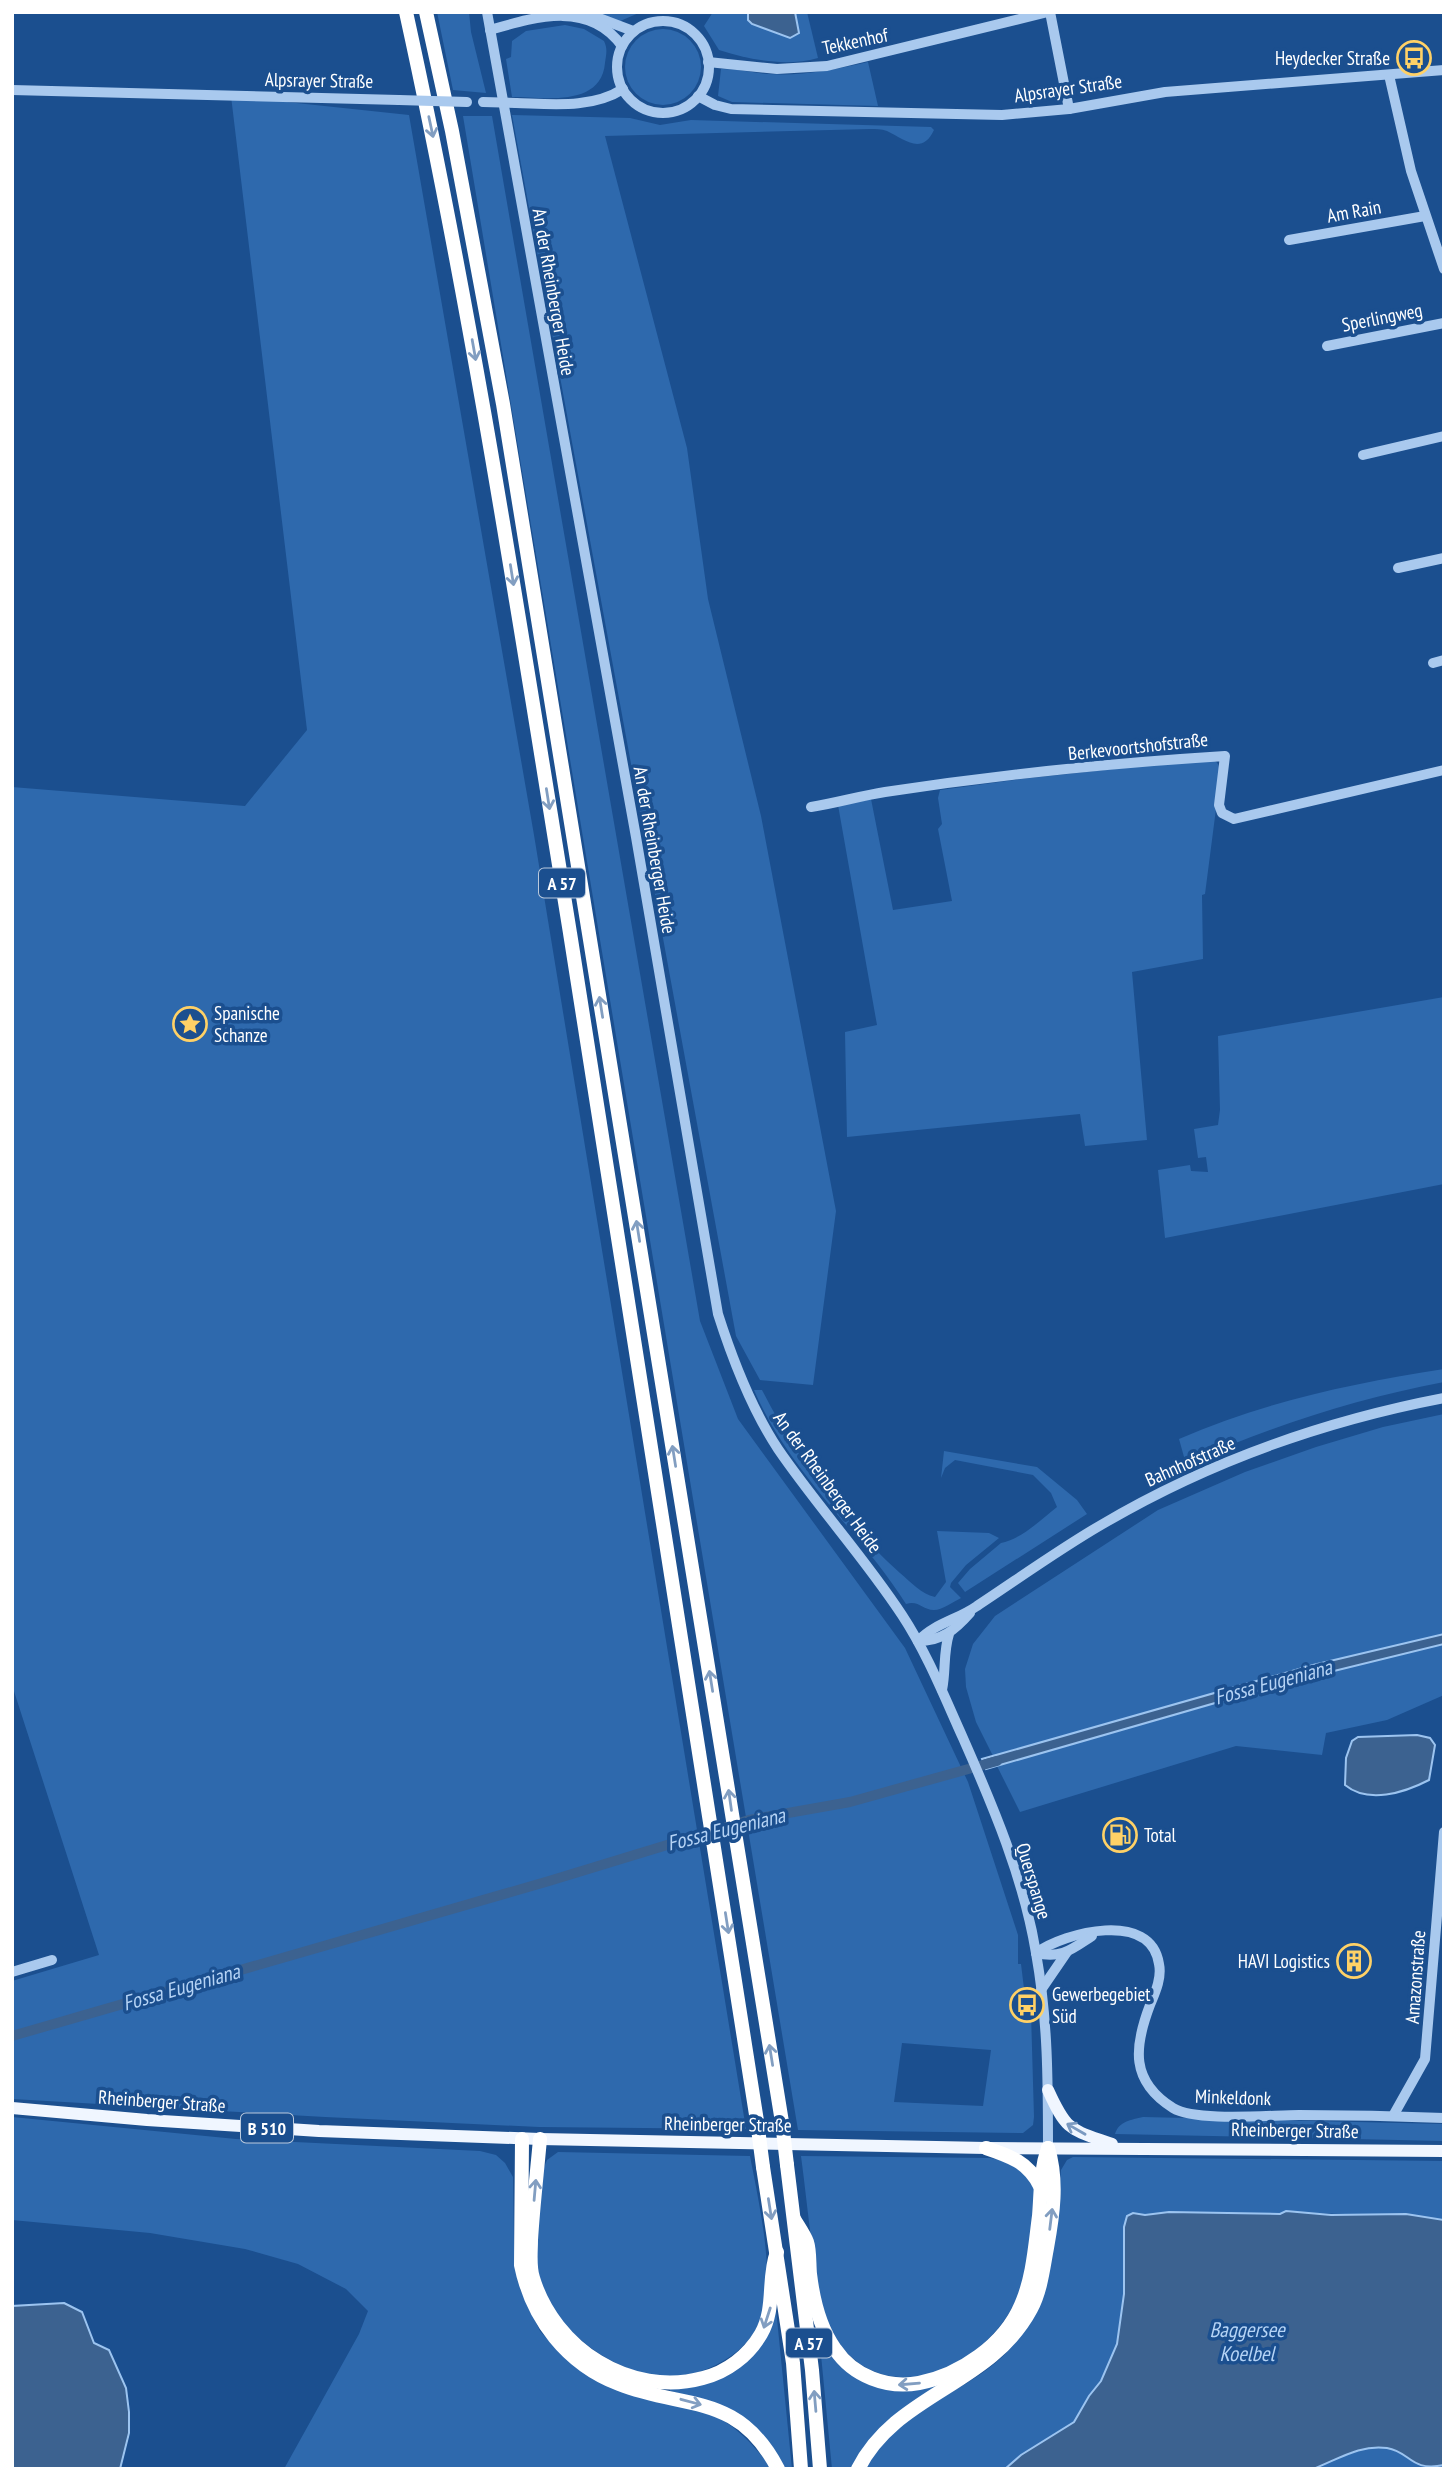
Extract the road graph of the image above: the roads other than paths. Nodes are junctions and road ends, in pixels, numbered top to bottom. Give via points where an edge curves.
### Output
1 (406, 12) edge
2 (426, 12) edge
3 (487, 12) edge
4 (583, 12) edge
5 (1049, 12) edge
6 (651, 17) edge
7 (490, 30) junction
8 (633, 31) junction
9 (622, 46) junction
10 (708, 62) junction
11 (1444, 70) edge
12 (1389, 75) junction
13 (623, 89) junction
14 (12, 90) edge
15 (698, 96) junction
16 (1069, 109) junction
17 (1425, 216) junction
18 (1439, 237) edge
19 (1289, 240) dead end
20 (1444, 269) edge
21 (1444, 323) edge
22 (1327, 346) dead end
23 (1444, 436) edge
24 (1363, 455) dead end
25 (1444, 558) edge
26 (1398, 569) dead end
27 (1444, 770) edge
28 (811, 807) dead end
29 (1444, 1398) edge
30 (974, 1608) junction
31 (949, 1634) junction
32 (918, 1641) junction
33 (942, 1691) junction
34 (1444, 1832) edge
35 (1102, 1930) junction
36 (1036, 1952) junction
37 (1067, 1952) junction
38 (52, 1961) dead end
39 (12, 1972) edge
40 (1041, 1990) junction
41 (1048, 2090) junction
42 (12, 2108) edge
43 (1393, 2116) junction
44 (1444, 2118) edge
45 (522, 2139) junction
46 (540, 2139) junction
47 (986, 2148) junction
48 (1048, 2148) junction
49 (1122, 2148) junction
50 (1444, 2151) edge
51 (1040, 2186) junction
52 (794, 2218) junction
53 (777, 2252) junction
54 (778, 2469) edge
55 (801, 2469) edge
56 (820, 2469) edge
57 (858, 2469) edge

1 -> 53 highway, A 57, bridge via 452,233 502,516 702,1756
52 -> 2 highway, A 57, bridge via 503,404
3 - 7 street, An der Rheinberger Heide
4 - 8 street
5 - 10 street, Tekkenhof via 827,66 777,69
5 - 16 street, Tekkenhof
6 - 8 street
6 - 10 street via 690,30 702,43
7 - 9 street via 563,14 597,24
7 - 32 street, An der Rheinberger Heide via 718,1314 749,1395 778,1449
8 - 9 street
9 - 13 street via 618,72
10 - 15 street via 706,82
11 - 12 street, Alpsrayer Straße
12 - 16 street, Alpsrayer Straße via 1165,92
12 - 17 street via 1410,172
13 - 14 street, Alpsrayer Straße, bridge via 582,103
13 - 15 street via 633,101 654,112 678,110
15 - 16 street, Alpsrayer Straße via 715,105 740,109 965,115
17 - 18 street
17 - 19 street, Am Rain
18 - 20 street
21 - 22 street, Sperlingweg
23 - 24 street
25 - 26 street
27 - 28 street, Berkevoortshofstraße via 1234,819 1222,813 1219,805 1225,756 927,787
29 - 30 street, Bahnhofstraße via 1311,1432 1188,1480 1072,1542
30 - 31 street, Bahnhofstraße
30 - 32 street, Bahnhofstraße via 936,1625
31 - 32 street via 934,1641
31 - 33 street
32 - 33 street, Querspange
33 - 36 street, Querspange via 1024,1898
34 - 43 street, Amazonstraße via 1425,2059
35 - 36 street, Minkeldonk
35 - 37 street
35 - 43 street, Minkeldonk via 1128,1931 1147,1942 1157,1956 1159,1975 1141,2028 1138,2056 1143,2077 1163,2102 1189,2114
36 - 37 street via 1052,1957
36 - 40 street, Querspange
37 - 40 street
38 - 39 street
40 - 41 street, Querspange
41 - 48 street, Querspange
49 -> 41 main road via 1075,2131 1061,2120
42 - 45 main road, Rheinberger Straße / B 510 via 319,2132
43 - 44 street, Minkeldonk
45 - 46 main road, Rheinberger Straße
45 -> 54 highway via 521,2266 538,2316 556,2340 573,2357 620,2385 689,2401 735,2420 755,2435
46 - 47 main road, Rheinberger Straße
53 -> 46 highway via 763,2329 727,2369 684,2384 646,2381 616,2372 565,2336 549,2316 531,2275
47 - 48 main road, Rheinberger Straße
47 - 51 highway via 1025,2165
48 - 49 main road, Rheinberger Straße
48 - 51 highway
57 -> 48 highway via 877,2439 894,2423 996,2354 1031,2309 1041,2287 1053,2199
49 - 50 main road, Rheinberger Straße
51 -> 52 highway via 1028,2283 1011,2322 983,2353 962,2367 909,2385 866,2376 836,2351 812,2287 807,2242
56 -> 52 highway, A 57
53 - 55 highway, A 57 via 793,2363

